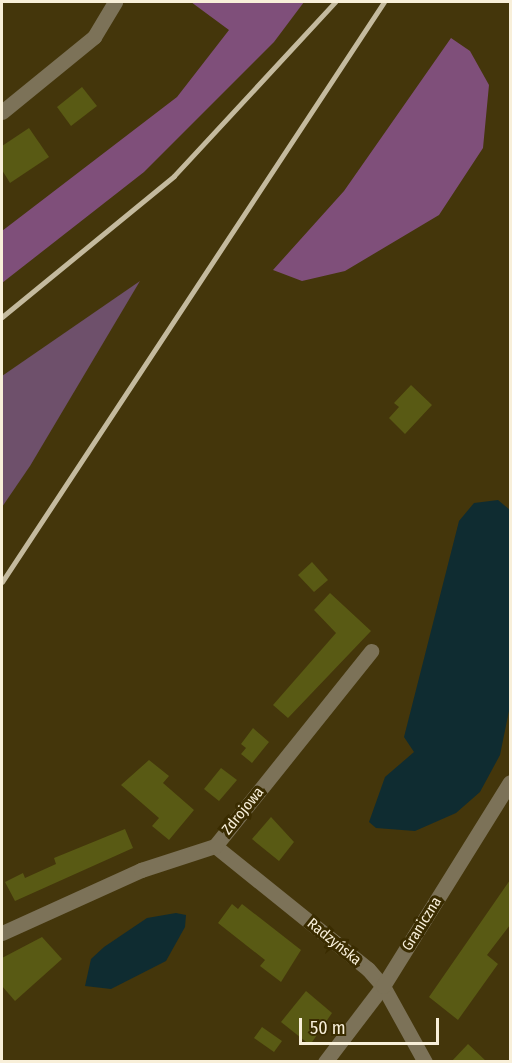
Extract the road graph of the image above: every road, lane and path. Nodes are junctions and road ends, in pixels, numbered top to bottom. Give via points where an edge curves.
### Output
1 (115, 2) edge
2 (2, 112) edge
3 (371, 651) dead end
4 (510, 782) edge
5 (215, 846) junction
6 (2, 933) edge
7 (383, 986) junction
8 (325, 1062) edge
9 (425, 1062) edge

1 - 2 street via 94,37
3 - 5 street, Zdrojowa
4 - 7 street, Graniczna
5 - 6 street, Zdrojowa via 141,870
5 - 7 street, Radzyńska
7 - 8 street, Graniczna
7 - 9 street, Radzyńska

